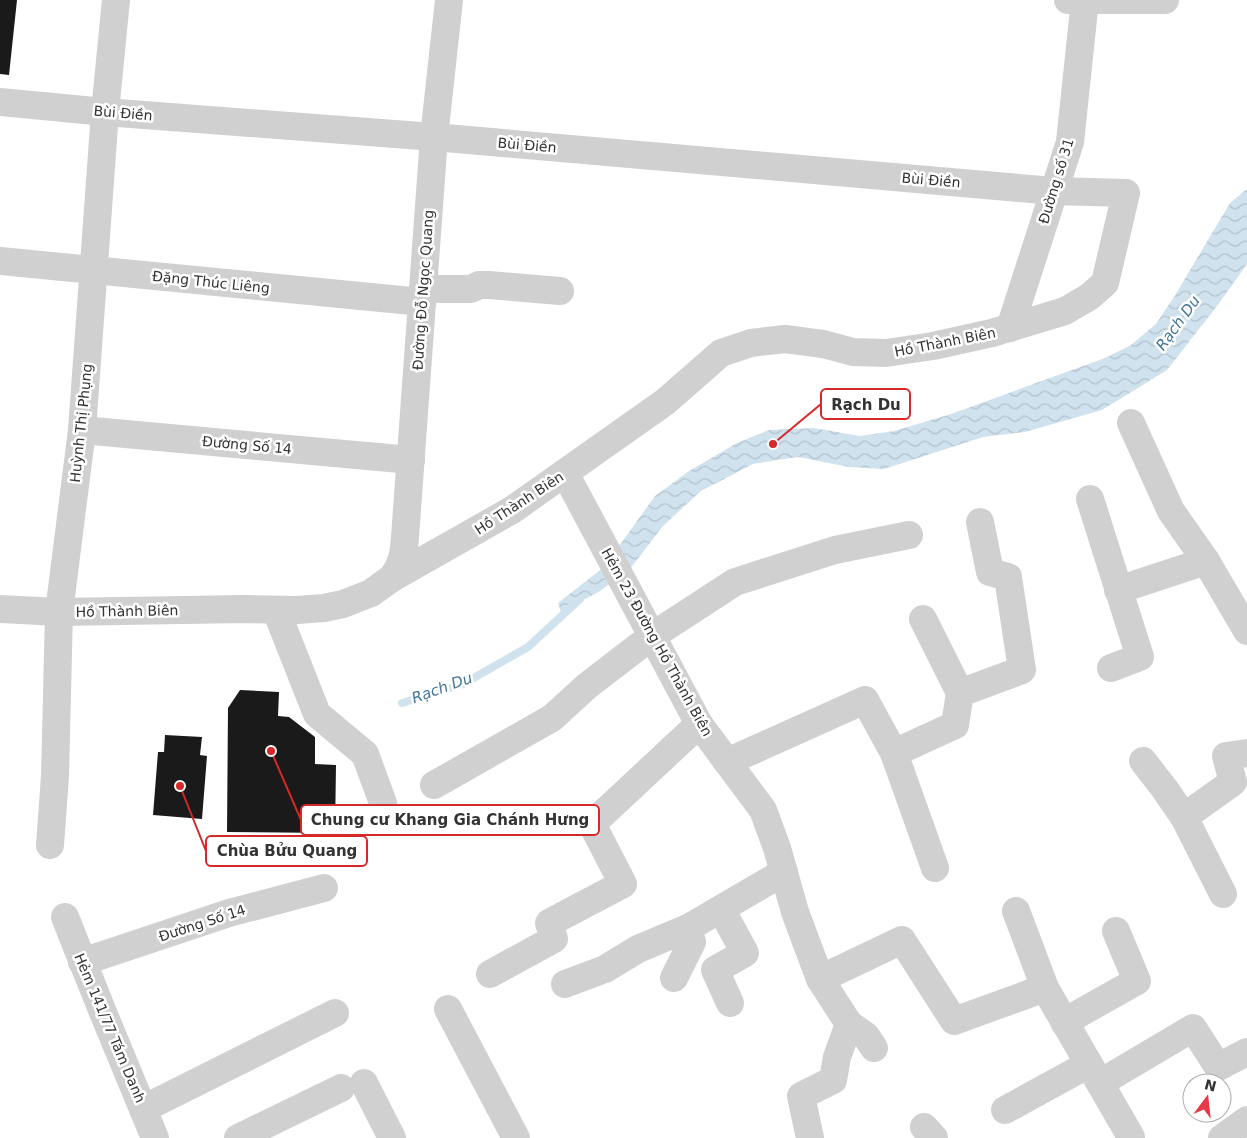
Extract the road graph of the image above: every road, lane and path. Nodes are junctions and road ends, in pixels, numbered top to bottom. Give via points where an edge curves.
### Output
1 (116, 0) edge
2 (449, 0) edge
3 (1079, 0) edge
4 (1165, 0) edge
5 (0, 102) edge
6 (105, 112) junction
7 (434, 137) junction
8 (1054, 191) junction
9 (0, 261) edge
10 (94, 270) junction
11 (560, 291) dead end
12 (423, 296) junction
13 (1010, 328) junction
14 (1131, 423) dead end
15 (82, 430) junction
16 (411, 460) junction
17 (565, 473) junction
18 (1090, 499) dead end
19 (980, 522) dead end
20 (909, 535) dead end
21 (1206, 561) junction
22 (392, 578) junction
23 (1118, 590) junction
24 (0, 609) edge
25 (276, 610) junction
26 (59, 612) junction
27 (923, 619) dead end
28 (1247, 631) edge
29 (652, 636) junction
30 (1112, 668) dead end
31 (960, 693) junction
32 (699, 724) junction
33 (894, 753) junction
34 (1247, 753) edge
35 (1143, 761) dead end
36 (727, 762) junction
37 (434, 785) dead end
38 (384, 803) dead end
39 (1184, 817) junction
40 (50, 845) dead end
41 (935, 868) dead end
42 (784, 872) junction
43 (324, 888) dead end
44 (1224, 894) dead end
45 (721, 909) junction
46 (1016, 911) dead end
47 (65, 917) dead end
48 (688, 928) junction
49 (1116, 931) dead end
50 (82, 962) junction
51 (490, 974) dead end
52 (674, 978) dead end
53 (820, 979) junction
54 (565, 984) dead end
55 (1045, 988) junction
56 (730, 1003) dead end
57 (448, 1009) dead end
58 (335, 1013) dead end
59 (1064, 1022) junction
60 (849, 1024) junction
61 (874, 1048) dead end
62 (1247, 1052) edge
63 (1095, 1074) junction
64 (143, 1109) junction
65 (1005, 1110) dead end
66 (1247, 1120) edge
67 (155, 1138) edge
68 (238, 1138) edge
69 (392, 1138) edge
70 (516, 1138) edge
71 (810, 1138) edge
72 (1130, 1138) edge
73 (1222, 1138) edge

1 - 6 street, Huỳnh Thị Phụng
2 - 7 street, Đường Đỗ Ngọc Quang
3 - 4 street
3 - 8 street, Đường số 31 via 1070,142
5 - 6 street, Bùi Điền
6 - 7 street, Bùi Điền
6 - 10 street, Huỳnh Thị Phụng
7 - 8 street, Bùi Điền
7 - 12 street, Đường Đỗ Ngọc Quang
8 - 13 street, Đường số 31
8 - 13 street, Bùi Điền via 1126,194 1105,283 1089,298 1065,311
9 - 10 street, Đặng Thúc Liêng
10 - 12 street, Đặng Thúc Liêng
10 - 15 street, Huỳnh Thị Phụng
11 - 12 street, Đặng Thúc Liêng via 479,285 472,289
12 - 16 street, Đường Đỗ Ngọc Quang
13 - 17 street, Hồ Thành Biên via 886,353 853,352 785,339 751,343 721,353 665,402
14 - 21 street via 1171,510
15 - 16 street, Đường Số 14
15 - 26 street, Huỳnh Thị Phụng
16 - 22 street, Đường Đỗ Ngọc Quang via 403,558
17 - 22 street, Hồ Thành Biên via 512,510
17 - 29 street, Hẻm 23 Đường Hồ Thành Biên
18 - 23 street
19 - 31 street via 990,572 1008,577 1022,670
20 - 29 street via 835,550 735,582
21 - 23 street
21 - 28 street
22 - 25 street, Hồ Thành Biên via 371,593 343,604
23 - 30 street via 1140,658
24 - 26 street, Hồ Thành Biên
25 - 26 street, Hồ Thành Biên
25 - 38 street via 316,714 365,754
26 - 40 street, Huỳnh Thị Phụng
27 - 31 street
29 - 32 street, Hẻm 23 Đường Hồ Thành Biên
29 - 37 street via 587,686 552,718
31 - 33 street via 955,725
32 - 36 street, Hẻm 23 Đường Hồ Thành Biên
32 - 51 street via 592,824 623,884 548,923 554,939
33 - 36 street via 865,700
33 - 41 street
34 - 39 street via 1226,756 1234,782
35 - 39 street
36 - 42 street, Hẻm 23 Đường Hồ Thành Biên via 763,810
39 - 44 street
42 - 45 street
42 - 53 street, Hẻm 23 Đường Hồ Thành Biên
43 - 50 street, Đường Số 14 via 229,913
45 - 48 street
45 - 56 street via 745,953 715,970
46 - 55 street
47 - 50 street, Hẻm 141/77 Tám Danh
48 - 52 street via 692,942
48 - 54 street via 605,969
49 - 59 street via 1137,981
50 - 64 street, Hẻm 141/77 Tám Danh
53 - 55 street via 902,940 954,1021
53 - 60 street, Hẻm 23 Đường Hồ Thành Biên
55 - 59 street
57 - 70 street
58 - 64 street
59 - 63 street
60 - 61 street, Hẻm 23 Đường Hồ Thành Biên via 866,1036
60 - 71 street via 833,1080 800,1096
62 - 63 street via 1218,1067 1193,1028
63 - 65 street
63 - 72 street
64 - 67 street, Hẻm 141/77 Tám Danh
66 - 73 street
68 - 69 street via 352,1086

